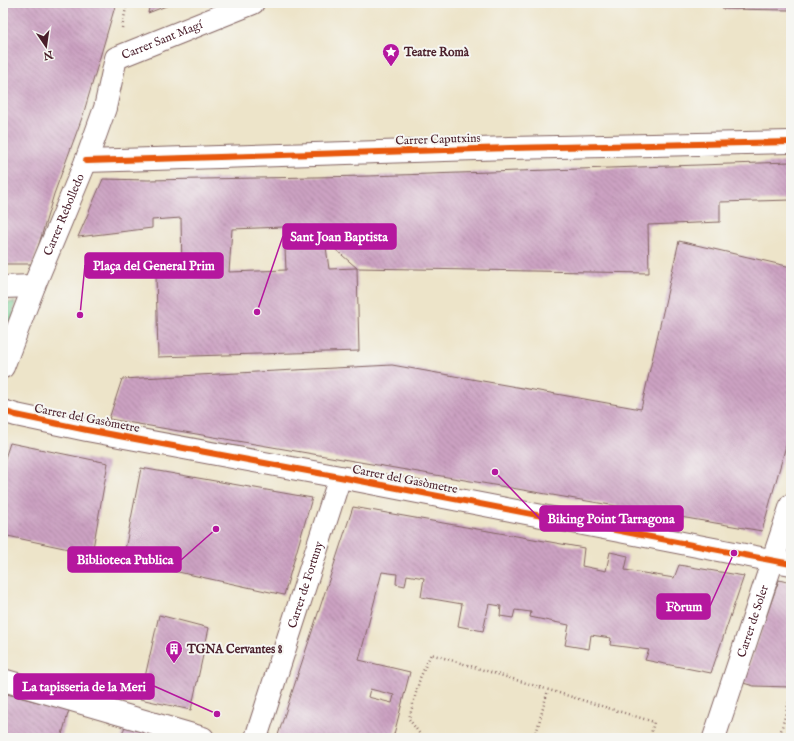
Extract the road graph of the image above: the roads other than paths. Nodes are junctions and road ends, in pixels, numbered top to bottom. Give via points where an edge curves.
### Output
1 (253, 3) edge
2 (116, 58) joint
3 (791, 142) edge
4 (86, 161) junction
5 (34, 286) junction
6 (3, 287) edge
7 (3, 367) edge
8 (9, 413) edge
9 (340, 477) junction
10 (791, 505) edge
11 (782, 562) edge
12 (3, 680) edge
13 (203, 738) edge
14 (256, 738) edge
15 (714, 738) edge

1 - 2 street, Carrer Sant Magí
2 - 4 street, Carrer Rebolledo via 105,108
3 - 4 street, Carrer Caputxins
4 - 5 street, Carrer Rebolledo
5 - 6 street
5 - 7 street, Carrer Rebolledo
8 - 9 street, Carrer del Gasòmetre
9 - 11 street, Carrer del Gasòmetre
9 - 14 street, Carrer de Fortuny
10 - 11 street, Carrer de Soler
11 - 15 street, Carrer de Soler
12 - 13 street

